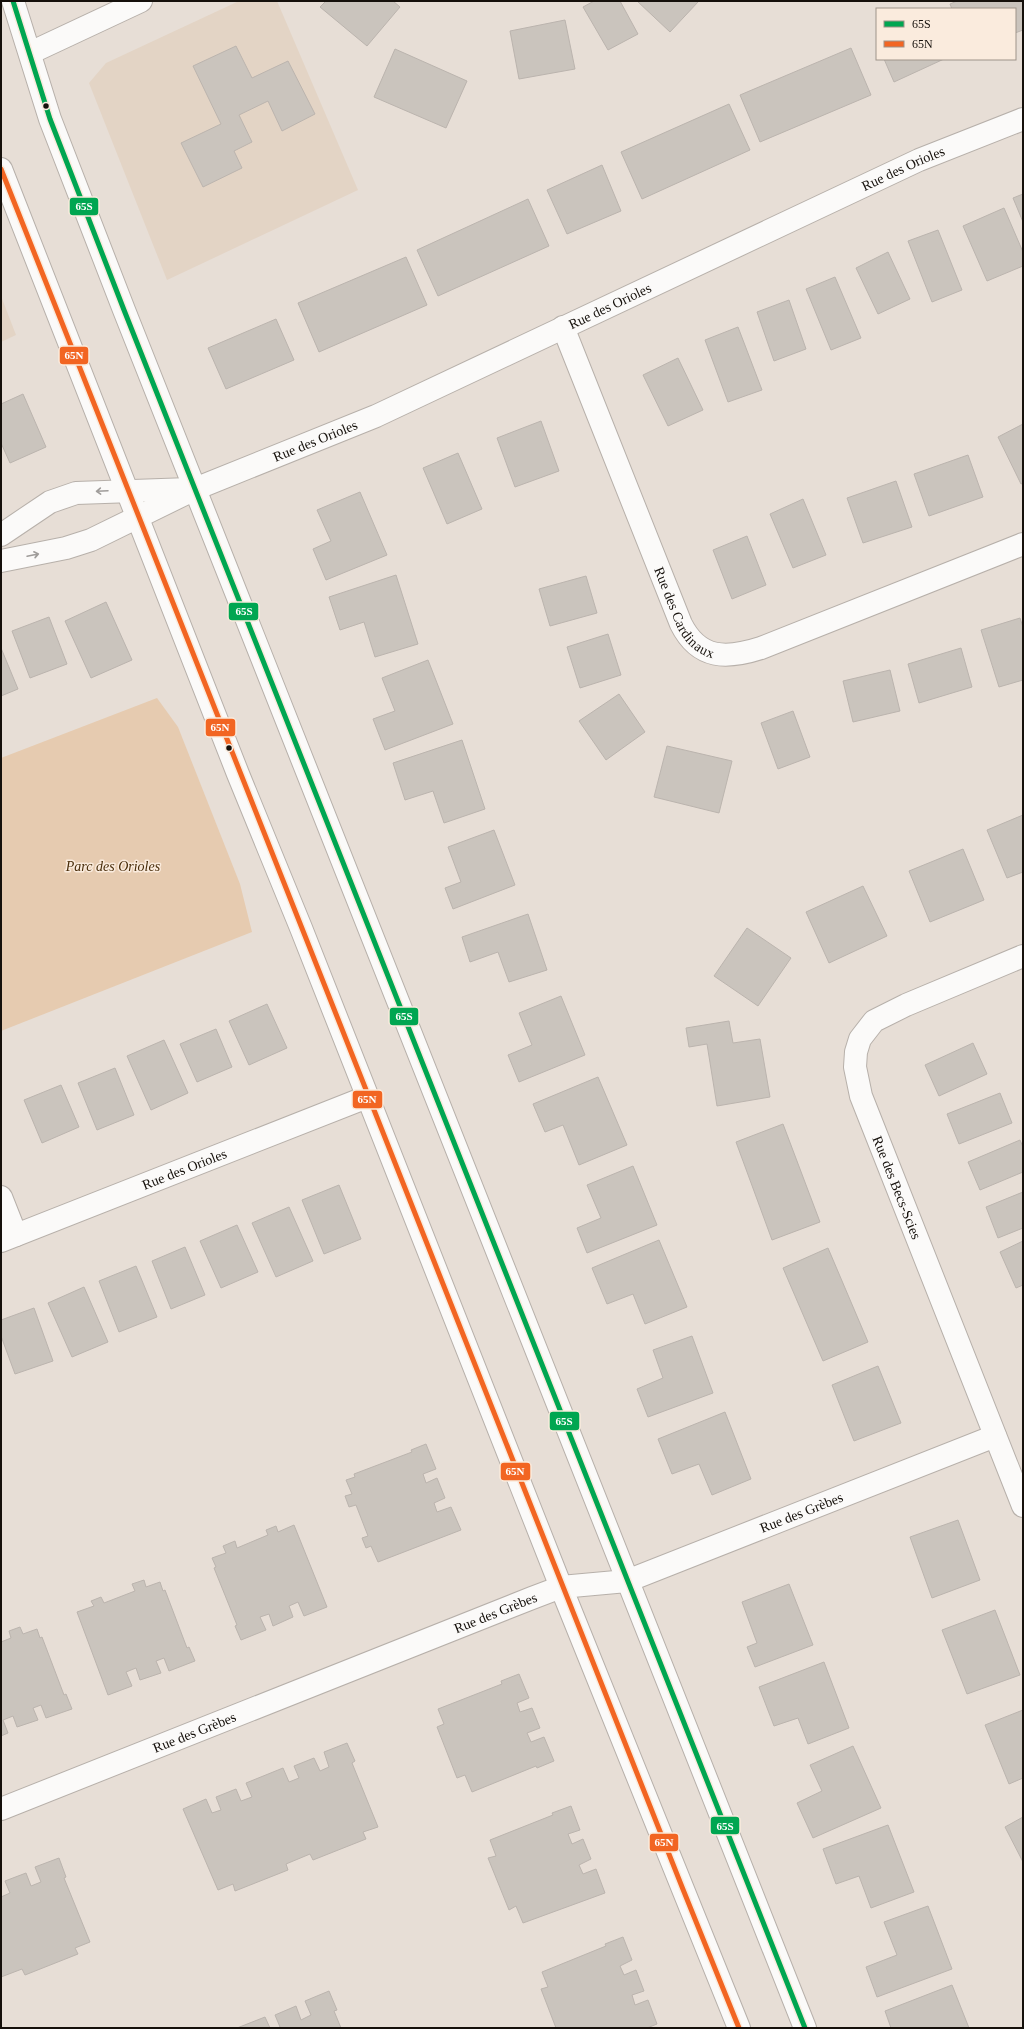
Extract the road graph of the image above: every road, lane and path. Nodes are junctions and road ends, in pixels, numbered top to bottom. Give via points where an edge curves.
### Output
1 (14, 1) edge
2 (141, 1) edge
3 (30, 53) junction
4 (1023, 119) edge
5 (1, 170) edge
6 (563, 326) junction
7 (195, 489) junction
8 (128, 490) junction
9 (138, 518) junction
10 (1, 535) edge
11 (1023, 544) edge
12 (1, 561) edge
13 (1023, 956) edge
14 (367, 1097) junction
15 (1, 1197) edge
16 (8, 1238) edge
17 (996, 1436) junction
18 (1023, 1506) edge
19 (628, 1581) junction
20 (561, 1587) junction
21 (1, 1809) edge
22 (739, 2028) edge
23 (805, 2028) edge

1 - 3 street
2 - 3 street
3 - 7 street via 50,119
4 - 6 street, Rue des Orioles via 919,160
5 - 8 street
6 - 7 street, Rue des Orioles via 376,416
6 - 11 street, Rue des Cardinaux via 681,624 694,644 706,652 720,655 735,654 761,648
7 - 8 street, Rue des Orioles
7 - 9 street, Rue des Orioles
7 - 19 street
8 - 9 street
8 -> 10 street, Rue des Orioles via 76,492 50,502
12 -> 9 street, Rue des Orioles via 66,548 91,540
9 - 14 street
13 - 17 street, Rue des Becs-Scies via 885,1015 867,1029 860,1039 856,1052 861,1096
14 - 16 street, Rue des Orioles
14 - 20 street
15 - 16 street
17 - 18 street, Rue des Becs-Scies
17 - 19 street, Rue des Grèbes
19 - 20 street, Rue des Grèbes
19 - 23 street
20 - 21 street, Rue des Grèbes
20 - 22 street

